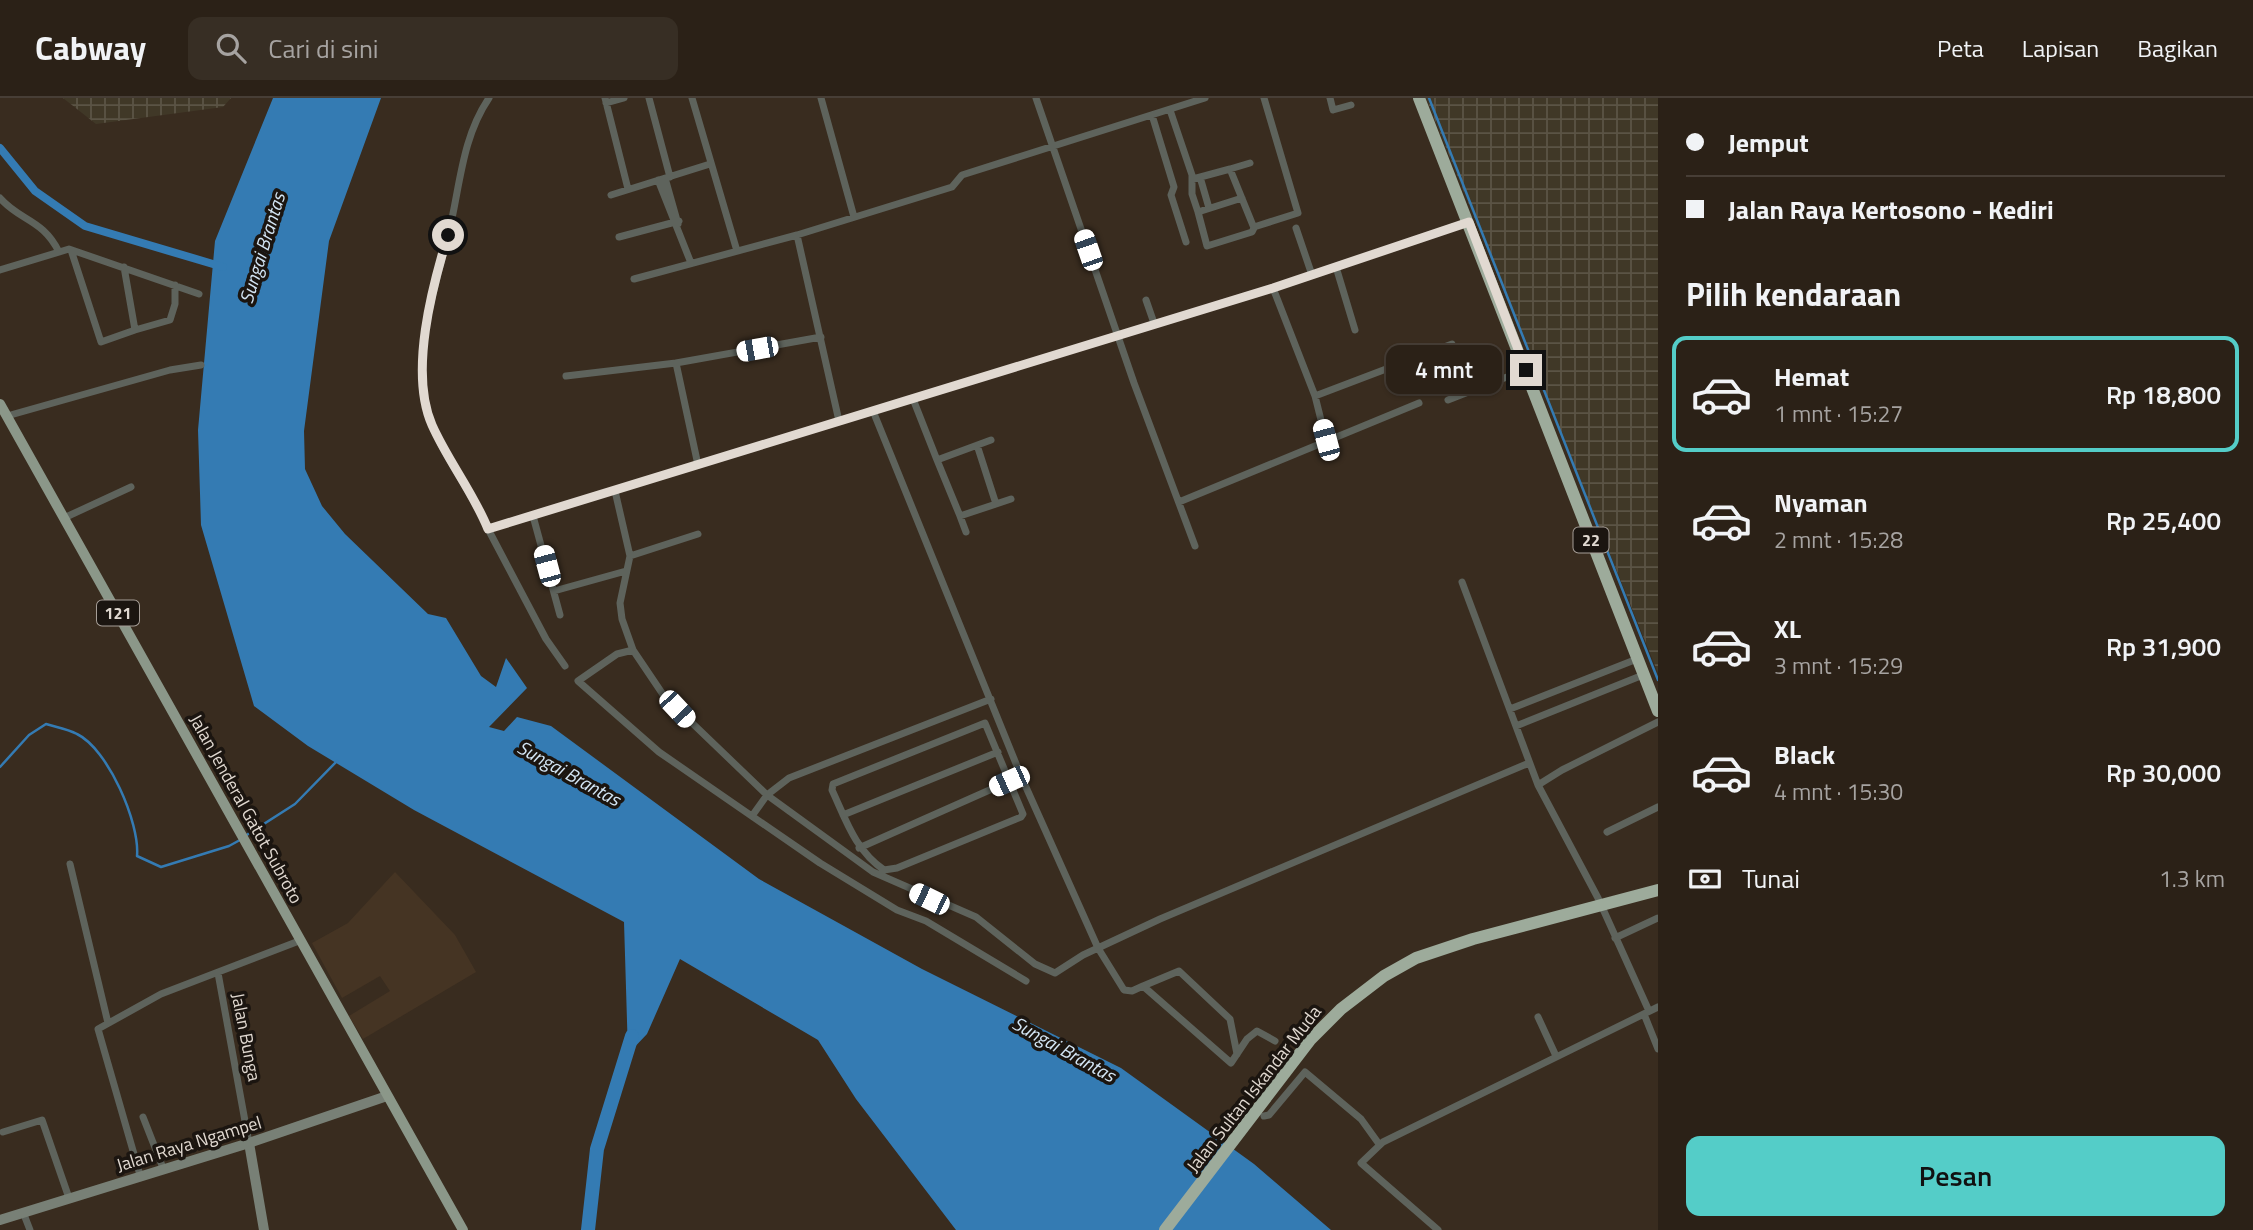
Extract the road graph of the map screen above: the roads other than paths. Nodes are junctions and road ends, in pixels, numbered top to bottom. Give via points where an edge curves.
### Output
1 (489, 98) edge
2 (624, 98) edge
3 (649, 98) edge
4 (692, 98) edge
5 (821, 98) edge
6 (1036, 98) edge
7 (1205, 98) edge
8 (1264, 98) edge
9 (1330, 98) edge
10 (1419, 98) edge
11 (605, 101) edge
12 (1179, 102) edge
13 (1351, 105) dead end
14 (1170, 110) junction
15 (1152, 115) junction
16 (1053, 147) junction
17 (1250, 163) dead end
18 (710, 164) junction
19 (1230, 169) junction
20 (664, 178) junction
21 (1196, 178) junction
22 (628, 189) junction
23 (611, 195) dead end
24 (0, 198) edge
25 (1242, 198) junction
26 (1209, 208) junction
27 (1198, 212) junction
28 (854, 217) junction
29 (1469, 222) junction
30 (677, 223) junction
31 (1254, 227) junction
32 (1296, 228) dead end
33 (797, 235) junction
34 (619, 237) dead end
35 (1186, 242) dead end
36 (71, 250) junction
37 (737, 251) junction
38 (59, 252) junction
39 (691, 261) junction
40 (124, 267) junction
41 (1336, 267) junction
42 (0, 270) edge
43 (1312, 275) junction
44 (634, 277) dead end
45 (175, 285) junction
46 (1273, 288) junction
47 (199, 294) dead end
48 (1146, 300) dead end
49 (1154, 323) junction
50 (135, 330) junction
51 (1355, 330) dead end
52 (1117, 335) junction
53 (821, 337) junction
54 (1452, 344) dead end
55 (676, 363) junction
56 (201, 365) dead end
57 (1526, 370) junction
58 (566, 376) dead end
59 (1315, 397) junction
60 (913, 399) junction
61 (1448, 400) dead end
62 (1419, 403) dead end
63 (0, 404) edge
64 (873, 411) junction
65 (7, 416) junction
66 (839, 421) junction
67 (991, 440) dead end
68 (1326, 440) junction
69 (977, 445) junction
70 (937, 460) junction
71 (698, 465) junction
72 (131, 488) dead end
73 (615, 491) junction
74 (1011, 499) dead end
75 (1178, 502) junction
76 (996, 504) junction
77 (533, 516) junction
78 (960, 516) junction
79 (66, 517) junction
80 (488, 529) junction
81 (966, 531) dead end
82 (698, 534) dead end
83 (1195, 546) dead end
84 (630, 556) junction
85 (626, 571) junction
86 (1462, 582) dead end
87 (554, 591) junction
88 (560, 615) dead end
89 (633, 650) junction
90 (1637, 659) junction
91 (565, 666) dead end
92 (1643, 675) junction
93 (990, 699) junction
94 (1510, 709) junction
95 (1658, 711) edge
96 (1658, 722) edge
97 (1516, 726) junction
98 (998, 752) junction
99 (1529, 763) junction
100 (1021, 776) junction
101 (1009, 781) junction
102 (1538, 785) junction
103 (767, 795) junction
104 (1658, 807) edge
105 (843, 815) junction
106 (752, 816) junction
107 (1607, 832) dead end
108 (859, 848) junction
109 (70, 864) dead end
110 (1658, 890) edge
111 (1600, 905) junction
112 (1658, 918) edge
113 (1615, 938) junction
114 (299, 941) junction
115 (1098, 947) junction
116 (218, 973) junction
117 (1026, 981) dead end
118 (1143, 986) junction
119 (1658, 1007) edge
120 (1647, 1013) junction
121 (1538, 1017) dead end
122 (108, 1023) junction
123 (1275, 1041) dead end
124 (1658, 1049) edge
125 (1237, 1054) junction
126 (1556, 1056) junction
127 (387, 1096) junction
128 (1262, 1112) junction
129 (143, 1117) dead end
130 (3, 1132) dead end
131 (249, 1143) junction
132 (1379, 1144) junction
133 (163, 1168) junction
134 (140, 1175) junction
135 (69, 1198) junction
136 (23, 1212) junction
137 (0, 1220) edge
138 (30, 1230) edge
139 (264, 1230) edge
140 (463, 1230) edge
141 (1166, 1230) edge
142 (1438, 1230) edge

1 - 80 street via 470,133 436,276 421,373 432,425
2 - 11 street
3 - 20 street
4 - 18 street
5 - 28 street
6 - 16 street
7 - 12 street
8 - 31 street via 1298,213
9 - 13 street via 1333,110
10 - 29 highway, 22
11 - 22 street
12 - 14 street
14 - 15 street
14 - 21 street
15 - 16 street
15 - 35 street
16 - 28 street via 962,175 953,186
16 - 52 street
17 - 19 street
18 - 20 street
18 - 37 street
19 - 21 street
19 - 25 street
20 - 22 street
20 - 30 street
21 - 26 street
21 - 27 street via 1192,194
22 - 23 street
24 - 38 street via 41,226
25 - 26 street
25 - 31 street
26 - 27 street
27 - 31 street via 1207,246 1252,232
28 - 33 street
29 - 41 street
29 - 57 highway, 22
30 - 34 street
30 - 39 street
32 - 43 street
33 - 37 street
33 - 53 street
36 - 38 street
36 - 40 street
36 - 50 street via 100,341
37 - 39 street
38 - 42 street
39 - 44 street
40 - 45 street
40 - 50 street
41 - 43 street
41 - 51 street
43 - 46 street
45 - 47 street
45 - 50 street via 170,320
46 - 49 street
46 - 59 street
48 - 49 street
49 - 52 street
52 - 60 street
52 - 75 street
53 - 55 street
53 - 66 street
54 - 59 street
55 - 58 street
55 - 71 street
56 - 65 street
57 - 61 street
57 - 90 highway, 22
59 - 68 street
60 - 64 street
60 - 70 street
62 - 68 street
63 - 65 main road, Jalan Jenderal Gatot Subroto / 121
64 - 66 street
64 - 93 street
65 - 79 main road, Jalan Jenderal Gatot Subroto / 121
66 - 71 street
67 - 69 street
68 - 75 street
69 - 70 street
69 - 76 street
70 - 78 street
71 - 73 street
72 - 79 street
73 - 77 street
73 - 84 street
74 - 76 street
75 - 83 street
76 - 78 street
77 - 80 street
77 - 87 street
78 - 81 street
79 - 114 main road, Jalan Jenderal Gatot Subroto / 121
80 - 91 street via 539,627
82 - 84 street
84 - 85 street
85 - 87 street
85 - 89 street via 620,609
86 - 94 street
87 - 88 street
89 - 103 street via 681,714
89 - 106 street via 617,654 578,681 659,752
90 - 92 highway, 22
90 - 94 street
92 - 95 highway, 22
92 - 97 street
93 - 100 street
93 - 103 street via 789,778
94 - 97 street
96 - 102 street
97 - 99 street
98 - 101 street
98 - 105 street
98 - 105 street via 988,725 983,723 833,784
99 - 102 street
99 - 115 street
100 - 101 street
100 - 115 street
101 - 108 street
101 - 108 street via 1021,817 889,870
102 - 111 street
103 - 106 street
103 - 115 street via 873,872 976,917 1047,970 1058,973
104 - 107 street
105 - 108 street
106 - 117 street via 879,899 926,921
109 - 122 street
110 - 111 highway, Jalan Sultan Iskandar Muda
111 - 113 street
111 - 128 highway, Jalan Sultan Iskandar Muda via 1461,942 1384,975 1326,1024
112 - 113 street
113 - 120 street
114 - 116 street
114 - 127 main road, Jalan Jenderal Gatot Subroto / 121
115 - 118 street via 1124,990
116 - 122 street via 161,994
116 - 131 street, Jalan Bunga
118 - 125 street via 1231,1062
118 - 125 street via 1179,971 1230,1019
119 - 120 street
120 - 124 street
120 - 126 street
121 - 126 street
122 - 134 street via 97,1034
123 - 125 street via 1257,1031
126 - 132 street
127 - 131 street, Jalan Raya Ngampel
127 - 140 main road, Jalan Jenderal Gatot Subroto / 121
128 - 132 street via 1269,1115 1305,1072 1362,1119
128 - 141 highway, Jalan Sultan Iskandar Muda
129 - 133 street
130 - 135 street via 42,1121
131 - 133 street, Jalan Raya Ngampel
131 - 139 street, Jalan Bunga
132 - 142 street via 1361,1163
133 - 134 street, Jalan Raya Ngampel
134 - 135 street, Jalan Raya Ngampel
135 - 136 street, Jalan Raya Ngampel
136 - 137 street, Jalan Raya Ngampel
136 - 138 street

